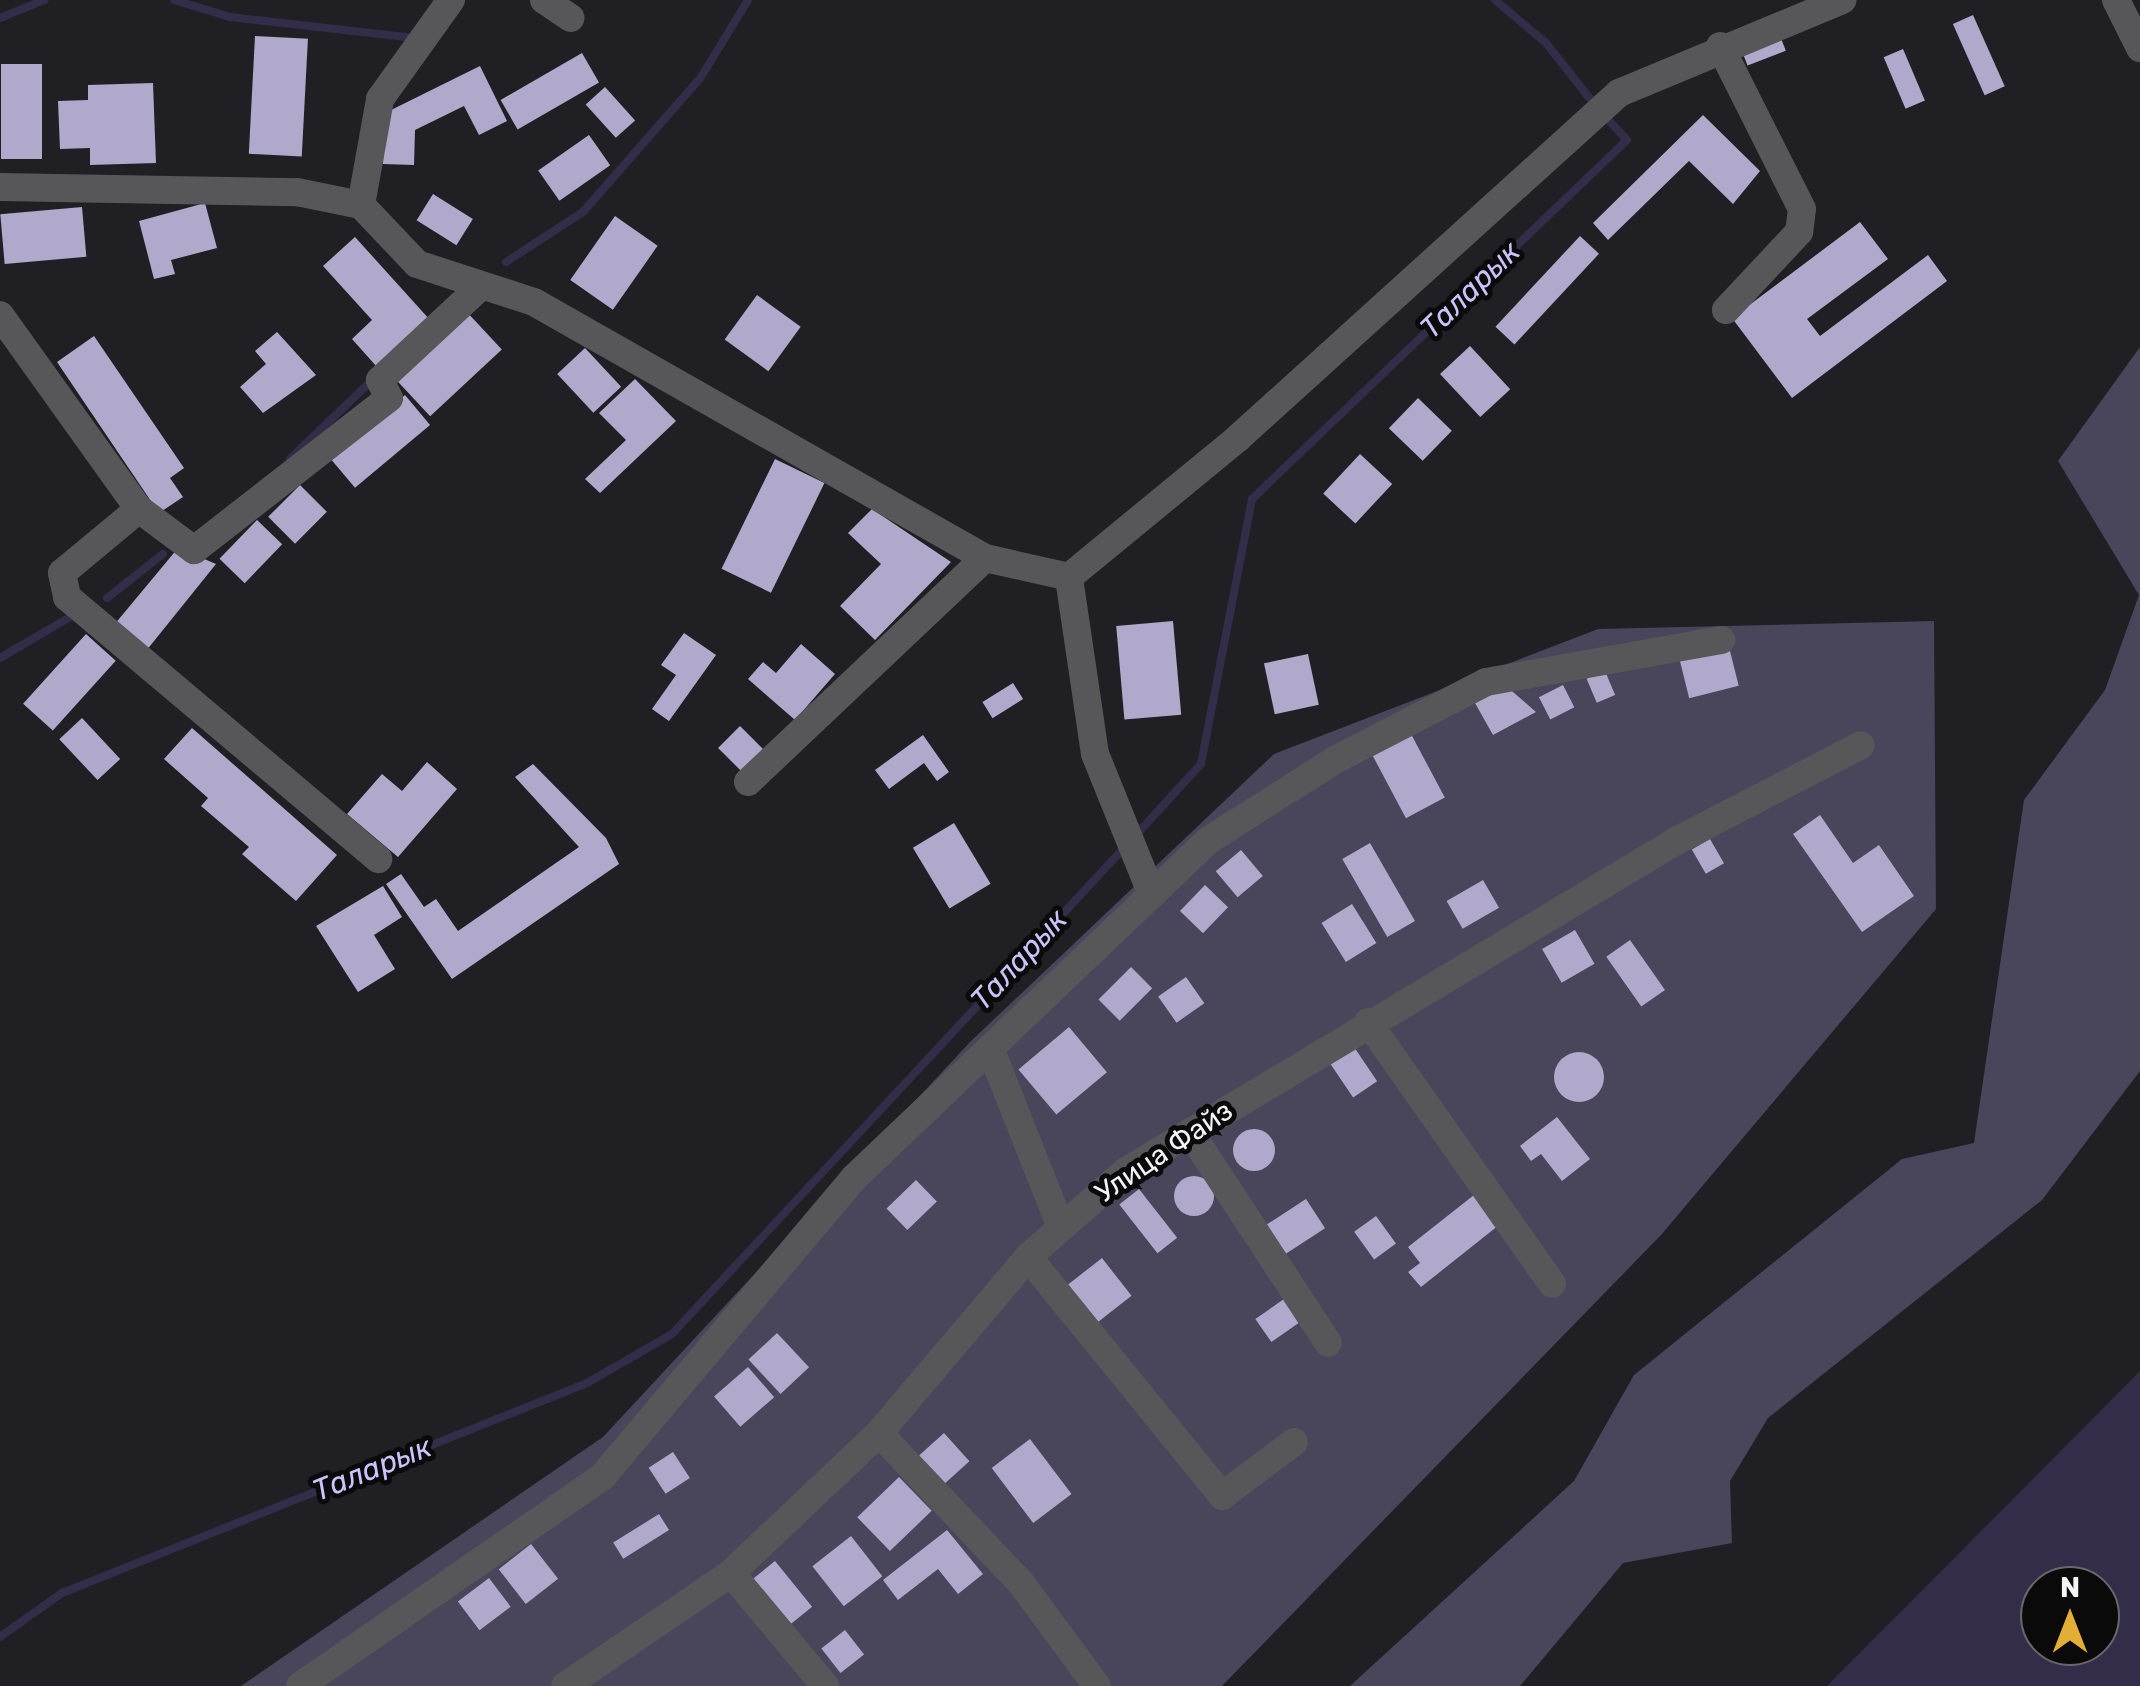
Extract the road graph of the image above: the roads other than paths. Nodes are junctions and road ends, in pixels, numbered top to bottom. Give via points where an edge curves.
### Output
1 (451, 0) edge
2 (544, 0) edge
3 (1842, 0) edge
4 (2116, 0) edge
5 (570, 18) dead end
6 (1720, 46) junction
7 (2140, 48) edge
8 (0, 187) edge
9 (361, 205) junction
10 (481, 286) junction
11 (1726, 310) dead end
12 (0, 314) edge
13 (140, 509) junction
14 (984, 558) junction
15 (1069, 578) junction
16 (1721, 640) dead end
17 (1862, 745) dead end
18 (748, 782) dead end
19 (378, 859) dead end
20 (1150, 890) junction
21 (1368, 1022) junction
22 (990, 1048) junction
23 (1190, 1132) junction
24 (1060, 1225) junction
25 (1028, 1257) junction
26 (1552, 1284) dead end
27 (1328, 1343) dead end
28 (879, 1433) junction
29 (1294, 1442) dead end
30 (731, 1573) junction
31 (570, 1685) edge
32 (300, 1686) edge
33 (825, 1686) edge
34 (1098, 1686) edge

1 - 9 street via 380,99
2 - 5 street
3 - 6 street
4 - 7 street
6 - 11 street via 1802,210 1799,232
6 - 15 street via 1619,93 1584,120 1238,438
8 - 9 street via 297,192
9 - 10 street via 417,264
10 - 13 street via 380,380 389,398 194,550
10 - 14 street via 534,302
12 - 13 street
13 - 19 street via 62,573 67,597
14 - 15 street
14 - 18 street
15 - 20 street via 1095,754
16 - 20 street via 1486,682 1335,760
17 - 21 street, Улица Файз
20 - 22 street
21 - 23 street, Улица Файз
21 - 26 street
22 - 24 street
22 - 32 street via 854,1178 604,1476
23 - 24 street, Улица Файз
23 - 27 street
24 - 25 street, Улица Файз
25 - 28 street, Улица Файз
25 - 29 street via 1222,1496
28 - 30 street, Улица Файз
28 - 34 street via 1020,1583
30 - 31 street, Улица Файз
30 - 33 street

